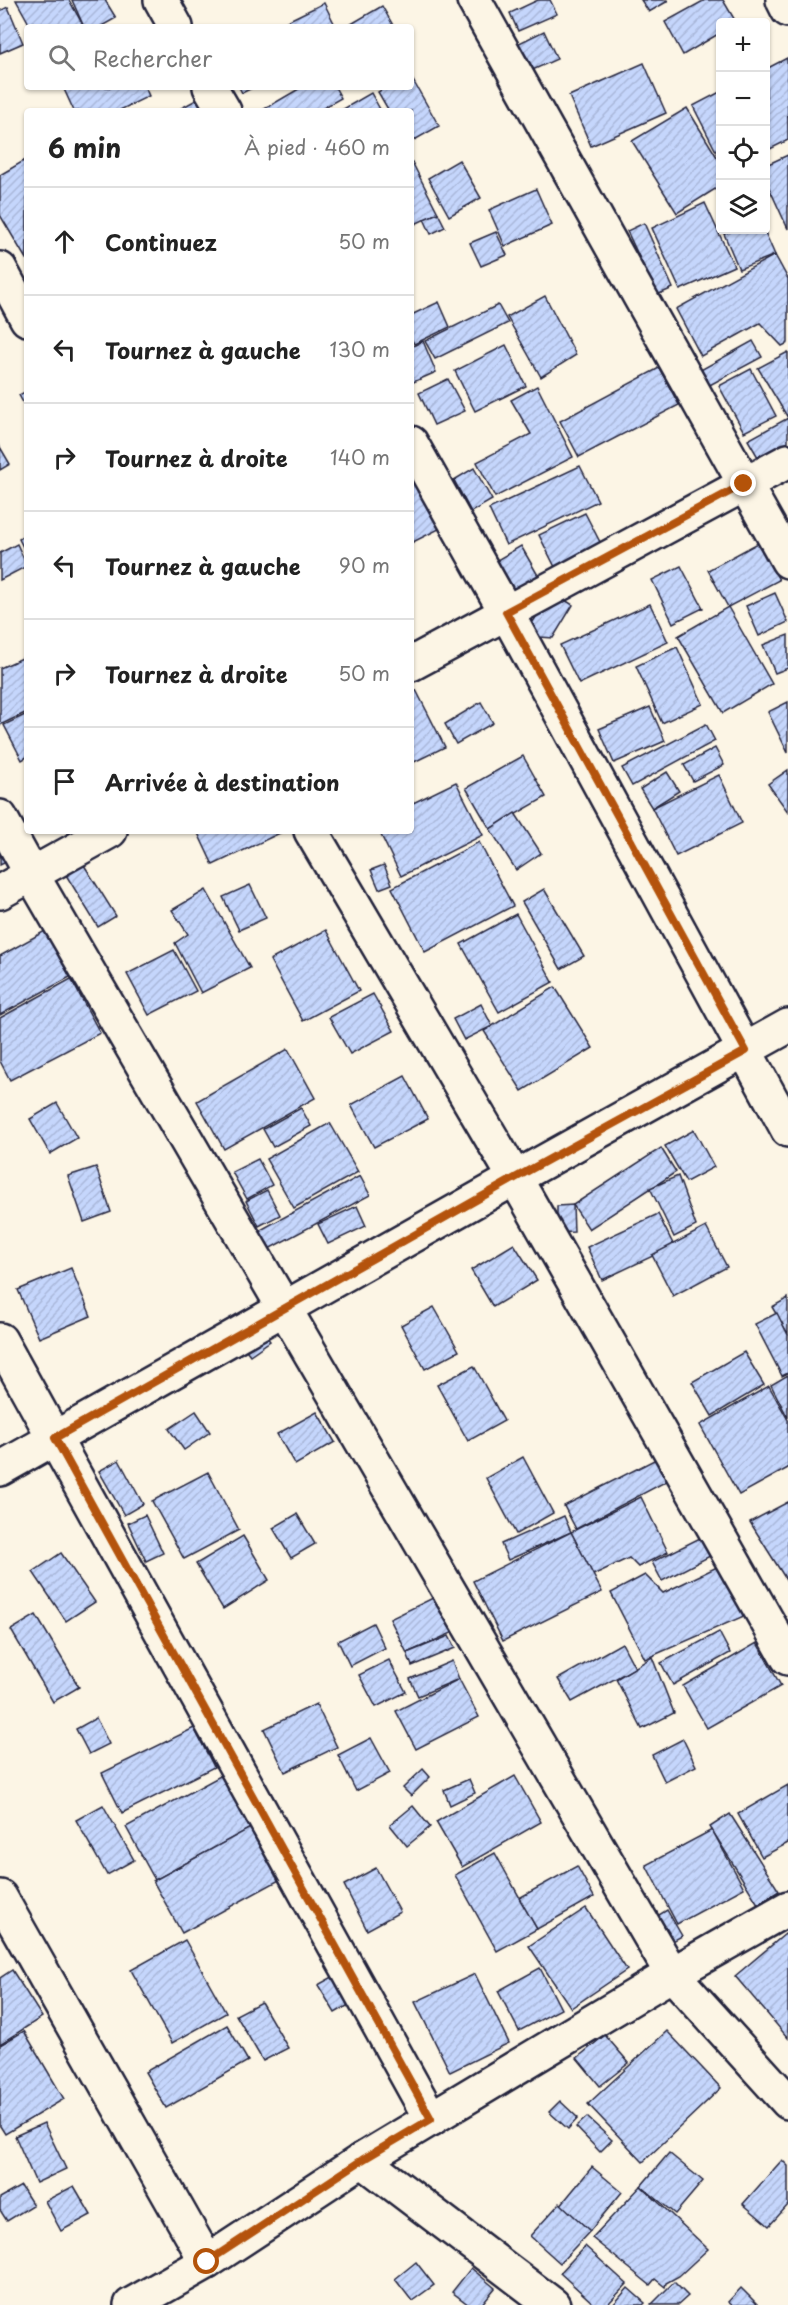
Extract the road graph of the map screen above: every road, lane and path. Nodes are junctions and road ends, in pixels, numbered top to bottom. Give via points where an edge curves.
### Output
1 (161, 0) edge
2 (474, 0) edge
3 (783, 0) edge
4 (788, 10) edge
5 (174, 24) edge
6 (212, 90) edge
7 (222, 108) edge
8 (0, 269) edge
9 (24, 313) edge
10 (414, 448) edge
11 (788, 461) edge
12 (744, 484) junction
13 (788, 561) edge
14 (506, 612) junction
15 (414, 662) edge
16 (0, 817) edge
17 (105, 834) edge
18 (313, 834) edge
19 (32, 875) junction
20 (0, 892) edge
21 (788, 1026) edge
22 (746, 1051) junction
23 (788, 1130) edge
24 (515, 1178) junction
25 (284, 1308) junction
26 (0, 1340) edge
27 (55, 1438) junction
28 (0, 1469) edge
29 (788, 1658) edge
30 (0, 1897) edge
31 (788, 1908) edge
32 (672, 1974) junction
33 (788, 2102) edge
34 (431, 2119) junction
35 (362, 2160) junction
36 (207, 2262) junction
37 (131, 2305) edge
38 (553, 2305) edge

1 - 5 street
2 - 12 street
3 - 4 street
6 - 7 street
8 - 9 street
10 - 14 street
11 - 12 street
12 - 13 street
12 - 14 street
14 - 15 street
14 - 22 street
16 - 19 street
17 - 19 street
18 - 24 street
19 - 20 street
19 - 25 street
21 - 22 street
22 - 23 street
22 - 24 street
24 - 25 street
24 - 29 street
25 - 27 street
25 - 32 street
26 - 27 street
27 - 28 street
27 - 34 street
30 - 36 street
31 - 32 street
32 - 33 street
32 - 34 street
34 - 35 street
35 - 36 street
35 - 38 street
36 - 37 street

